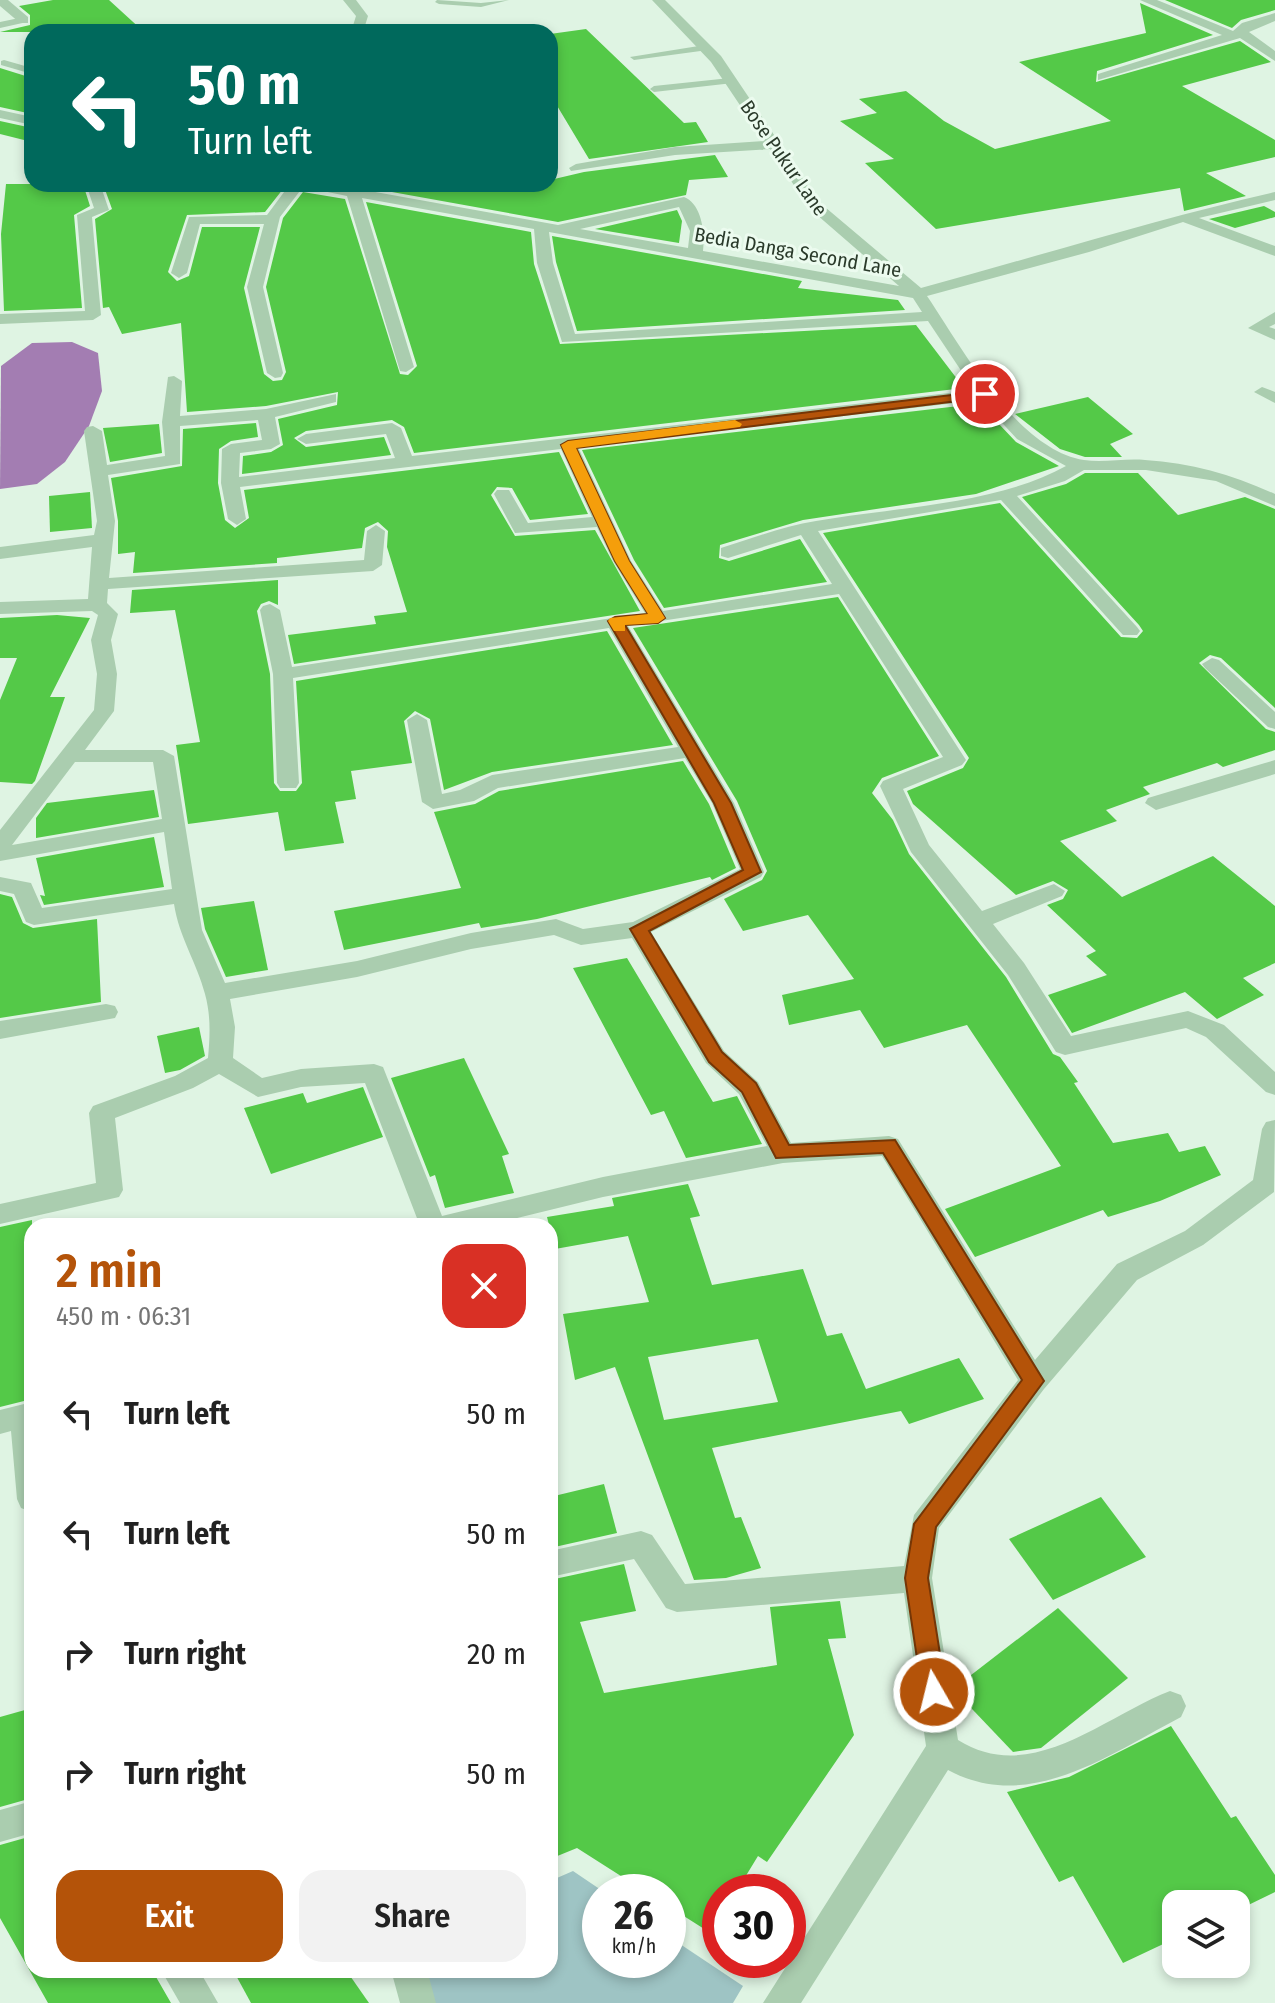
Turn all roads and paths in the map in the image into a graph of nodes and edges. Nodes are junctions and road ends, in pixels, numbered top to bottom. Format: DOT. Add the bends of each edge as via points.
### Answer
graph roads {
  1 [pos="1,0"];
  2 [pos="349,0"];
  3 [pos="505,0"];
  4 [pos="658,0"];
  5 [pos="1146,0"];
  6 [pos="439,2"];
  7 [pos="1275,17"];
  8 [pos="24,20"];
  9 [pos="360,24"];
  10 [pos="0,25"];
  11 [pos="1242,33"];
  12 [pos="705,48"];
  13 [pos="634,57"];
  14 [pos="1275,57"];
  15 [pos="4,63"];
  16 [pos="24,69"];
  17 [pos="1103,77"];
  18 [pos="730,81"];
  19 [pos="654,89"];
  20 [pos="0,114"];
  21 [pos="24,119"];
  22 [pos="770,145"];
  23 [pos="576,168"];
  24 [pos="96,192"];
  25 [pos="292,192"];
  26 [pos="353,192"];
  27 [pos="1275,196"];
  28 [pos="1183,217"];
  29 [pos="272,219"];
  30 [pos="549,228"];
  31 [pos="1275,251"];
  32 [pos="695,254"];
  33 [pos="179,273"];
  34 [pos="918,294"];
  35 [pos="935,316"];
  36 [pos="1275,317"];
  37 [pos="0,319"];
  38 [pos="1275,335"];
  39 [pos="406,367"];
  40 [pos="275,373"];
  41 [pos="174,381"];
  42 [pos="985,394"];
  43 [pos="330,398"];
  44 [pos="266,414"];
  45 [pos="228,419"];
  46 [pos="171,422"];
  47 [pos="93,431"];
  48 [pos="306,439"];
  49 [pos="568,445"];
  50 [pos="231,449"];
  51 [pos="406,465"];
  52 [pos="1080,465"];
  53 [pos="100,471"];
  54 [pos="230,483"];
  55 [pos="1004,493"];
  56 [pos="503,494"];
  57 [pos="1275,501"];
  58 [pos="237,519"];
  59 [pos="604,521"];
  60 [pos="806,528"];
  61 [pos="376,531"];
  62 [pos="102,540"];
  63 [pos="728,552"];
  64 [pos="0,553"];
  65 [pos="101,584"];
  66 [pos="842,588"];
  67 [pos="97,605"];
  68 [pos="0,608"];
  69 [pos="270,610"];
  70 [pos="658,618"];
  71 [pos="615,621"];
  72 [pos="1130,631"];
  73 [pos="1212,664"];
  74 [pos="283,674"];
  75 [pos="417,720"];
  76 [pos="1275,723"];
  77 [pos="691,751"];
  78 [pos="71,756"];
  79 [pos="1275,767"];
  80 [pos="288,783"];
  81 [pos="1156,803"];
  82 [pos="172,824"];
  83 [pos="0,845"];
  84 [pos="0,854"];
  85 [pos="0,884"];
  86 [pos="1054,891"];
  87 [pos="183,895"];
  88 [pos="978,921"];
  89 [pos="638,929"];
  90 [pos="217,993"];
  91 [pos="106,1012"];
  92 [pos="0,1030"];
  93 [pos="220,1062"];
  94 [pos="1275,1086"];
  95 [pos="1275,1129"];
  96 [pos="783,1153"];
  97 [pos="0,1214"];
  98 [pos="430,1218"];
  99 [pos="477,1218"];
  100 [pos="1034,1381"];
  101 [pos="19,1417"];
  102 [pos="24,1449"];
  103 [pos="558,1562"];
  104 [pos="917,1578"];
  105 [pos="1170,1706"];
  106 [pos="943,1749"];
  107 [pos="24,1819"];
  108 [pos="0,1826"];
  109 [pos="184,1978"];
  110 [pos="411,1978"];
  111 [pos="200,2003"];
  112 [pos="418,2003"];
  113 [pos="781,2003"];
  1 -- 8 [label="street"];
  2 -- 9 [label="street" via="362,16"];
  3 -- 6 [label="lane" via="481,5"];
  4 -- 12 [label="street, Bose Pukur Lane"];
  5 -- 11 [label="street" via="1232,35"];
  7 -- 11 [label="street" via="1247,26"];
  8 -- 10 [label="lane"];
  11 -- 14 [label="street"];
  11 -- 17 [label="street"];
  12 -- 13 [label="lane"];
  12 -- 18 [label="street, Bose Pukur Lane"];
  15 -- 16 [label="lane"];
  18 -- 19 [label="lane"];
  18 -- 22 [label="street, Bose Pukur Lane"];
  20 -- 21 [label="street"];
  22 -- 23 [label="street" via="675,151"];
  22 -- 34 [label="street, Bose Pukur Lane" via="828,221"];
  24 -- 37 [label="street" via="102,210 84,215 93,315"];
  25 -- 29 [label="street"];
  26 -- 30 [label="street, Bedia Danga Second Lane"];
  26 -- 39 [label="street"];
  27 -- 28 [label="street, Bedia Danga Second Lane"];
  28 -- 31 [label="street"];
  28 -- 34 [label="street, Bedia Danga Second Lane"];
  29 -- 33 [label="street" via="194,220"];
  29 -- 40 [label="street" via="255,287"];
  30 -- 32 [label="street, Bedia Danga Second Lane"];
  30 -- 32 [label="street" via="684,201 698,231"];
  30 -- 35 [label="street" via="545,263 568,339"];
  32 -- 34 [label="street, Bedia Danga Second Lane"];
  34 -- 35 [label="street, Bose Pukur Lane"];
  35 -- 42 [label="street, Bose Pukur Lane"];
  36 -- 38 [label="street" via="1256,328"];
  41 -- 46 [label="street"];
  42 -- 49 [label="street"];
  42 -- 52 [label="street, Bose Pukur Lane" via="1023,435"];
  43 -- 44 [label="street"];
  44 -- 45 [label="street"];
  44 -- 50 [label="street" via="271,444"];
  45 -- 46 [label="street"];
  45 -- 50 [label="street"];
  46 -- 53 [label="street" via="174,460"];
  47 -- 53 [label="street"];
  48 -- 51 [label="street" via="392,428"];
  49 -- 51 [label="street"];
  49 -- 59 [label="street"];
  50 -- 54 [label="street"];
  51 -- 54 [label="street"];
  52 -- 55 [label="street" via="1064,478"];
  52 -- 57 [label="street, Bose Pukur Lane" via="1146,465 1220,476"];
  53 -- 62 [label="street" via="106,521"];
  54 -- 58 [label="street"];
  55 -- 60 [label="street"];
  55 -- 72 [label="street"];
  56 -- 59 [label="street" via="522,529"];
  59 -- 70 [label="street"];
  60 -- 63 [label="street"];
  60 -- 66 [label="street"];
  61 -- 65 [label="street" via="373,565"];
  62 -- 64 [label="street"];
  62 -- 65 [label="street"];
  65 -- 67 [label="street"];
  66 -- 70 [label="street"];
  66 -- 88 [label="street" via="955,760 891,786 919,847"];
  67 -- 68 [label="street"];
  67 -- 78 [label="street" via="108,614 101,640 107,674 104,711"];
  69 -- 74 [label="street"];
  70 -- 71 [label="street"];
  71 -- 74 [label="street"];
  71 -- 77 [label="street"];
  73 -- 76 [label="street"];
  74 -- 80 [label="street"];
  75 -- 77 [label="street" via="433,802 466,796 492,782"];
  77 -- 89 [label="street" via="723,803 753,872"];
  78 -- 82 [label="street" via="163,756"];
  78 -- 83 [label="street"];
  79 -- 81 [label="street"];
  82 -- 84 [label="street"];
  82 -- 87 [label="street"];
  85 -- 87 [label="street" via="23,888 34,917"];
  86 -- 88 [label="street"];
  87 -- 90 [label="street" via="190,930"];
  88 -- 94 [label="street" via="1065,1046 1188,1019 1215,1031"];
  89 -- 90 [label="street" via="581,937 556,927"];
  89 -- 96 [label="street" via="715,1057 749,1088"];
  90 -- 93 [label="street" via="223,1027"];
  91 -- 92 [label="street"];
  93 -- 97 [label="street" via="184,1082 102,1113 110,1190"];
  93 -- 98 [label="street" via="258,1088 301,1078 374,1073"];
  95 -- 100 [label="street" via="1265,1185 1194,1238 1127,1272"];
  96 -- 99 [label="street" via="603,1187"];
  96 -- 100 [label="street" via="889,1146"];
  100 -- 104 [label="street" via="925,1524"];
  101 -- 102 [label="street"];
  103 -- 104 [label="street" via="641,1544 677,1598"];
  104 -- 106 [label="street"];
  105 -- 106 [label="street" via="1039,1768 1000,1773 969,1765"];
  106 -- 113 [label="street"];
  107 -- 108 [label="street"];
  109 -- 111 [label="street"];
  110 -- 112 [label="street"];
}
